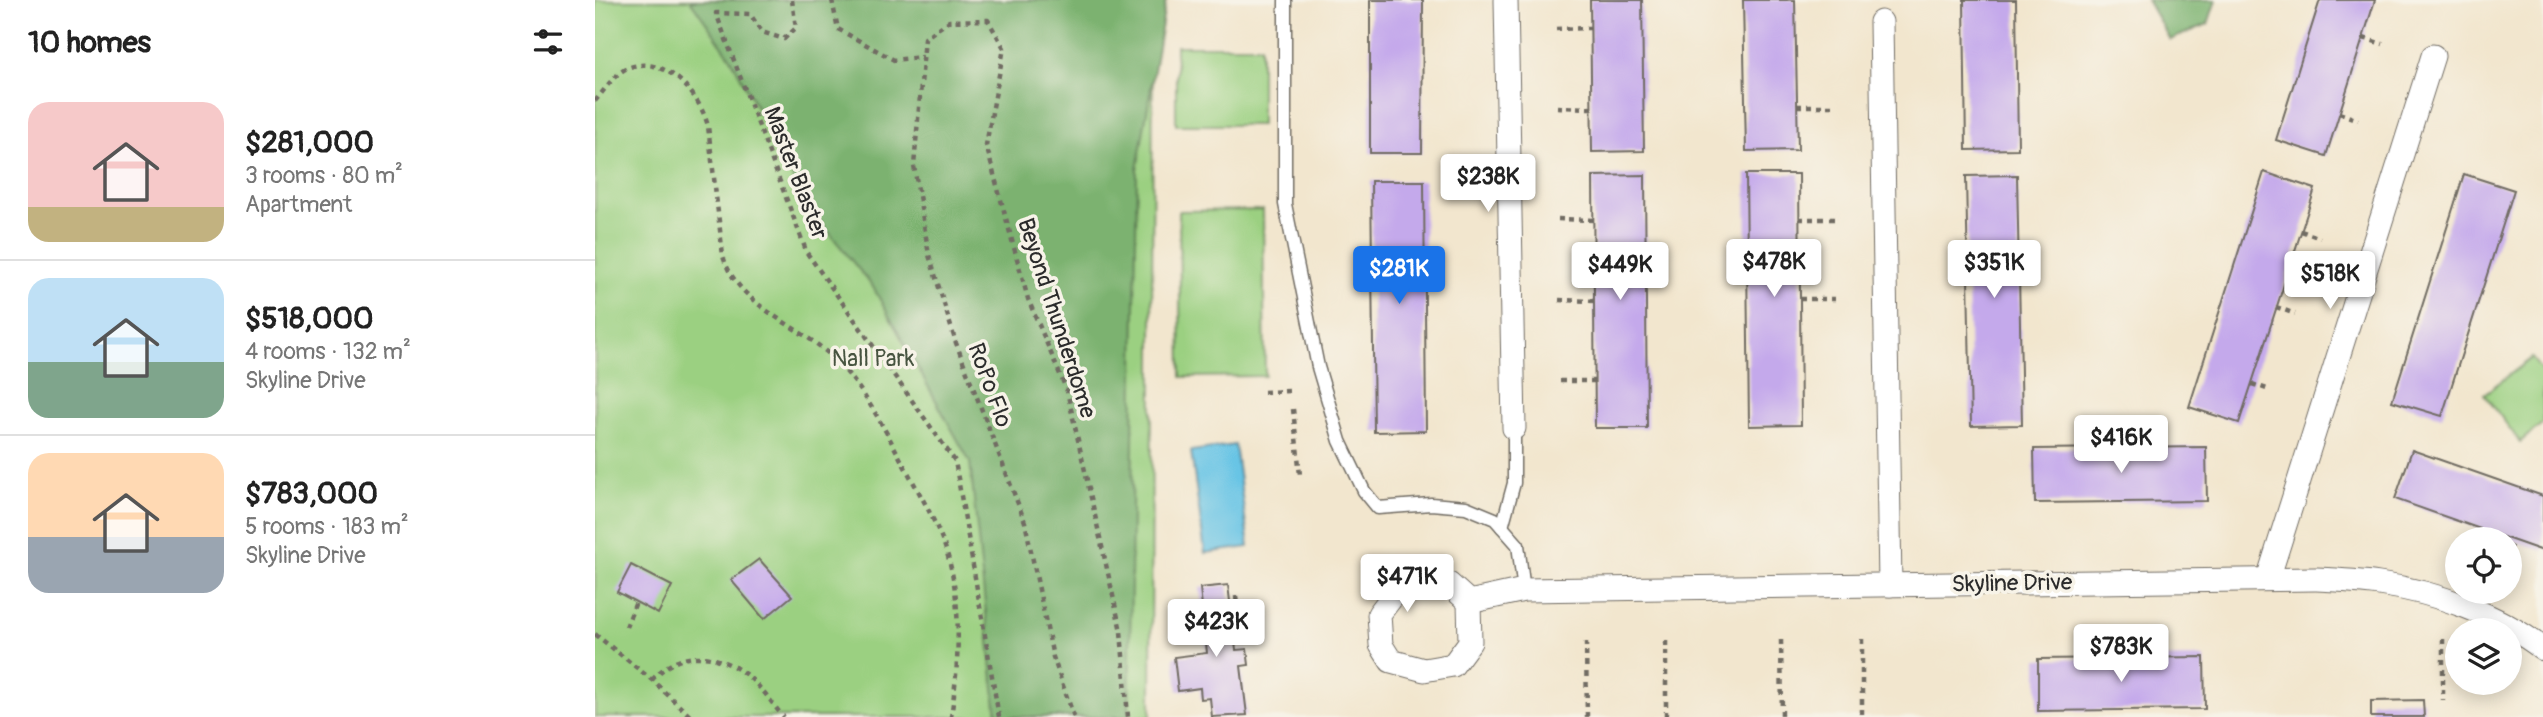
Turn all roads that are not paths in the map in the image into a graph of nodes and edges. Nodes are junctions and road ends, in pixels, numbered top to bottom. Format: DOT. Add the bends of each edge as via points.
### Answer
graph roads {
  1 [pos="1286,0"];
  2 [pos="1506,0"];
  3 [pos="1881,22"];
  4 [pos="2433,55"];
  5 [pos="1514,428"];
  6 [pos="1501,527"];
  7 [pos="2268,579"];
  8 [pos="1890,585"];
  9 [pos="1524,590"];
  10 [pos="1468,602"];
  11 [pos="2543,649"];
  1 -- 6 [label="lane" via="1285,204 1318,367 1340,441 1364,491 1378,508 1431,504 1466,508 1495,519"];
  2 -- 5 [label="street"];
  3 -- 8 [label="street"];
  4 -- 7 [label="street"];
  5 -- 6 [label="lane" via="1514,484"];
  6 -- 9 [label="lane" via="1518,545"];
  7 -- 8 [label="street, Skyline Drive"];
  7 -- 11 [label="street, Skyline Drive" via="2379,584 2421,593 2507,626"];
  8 -- 9 [label="street, Skyline Drive"];
  9 -- 10 [label="street, Skyline Drive"];
  10 -- 10 [label="street" via="1471,642 1453,665 1424,670 1391,661 1381,645 1379,614 1398,589 1424,581 1449,584"];
}
